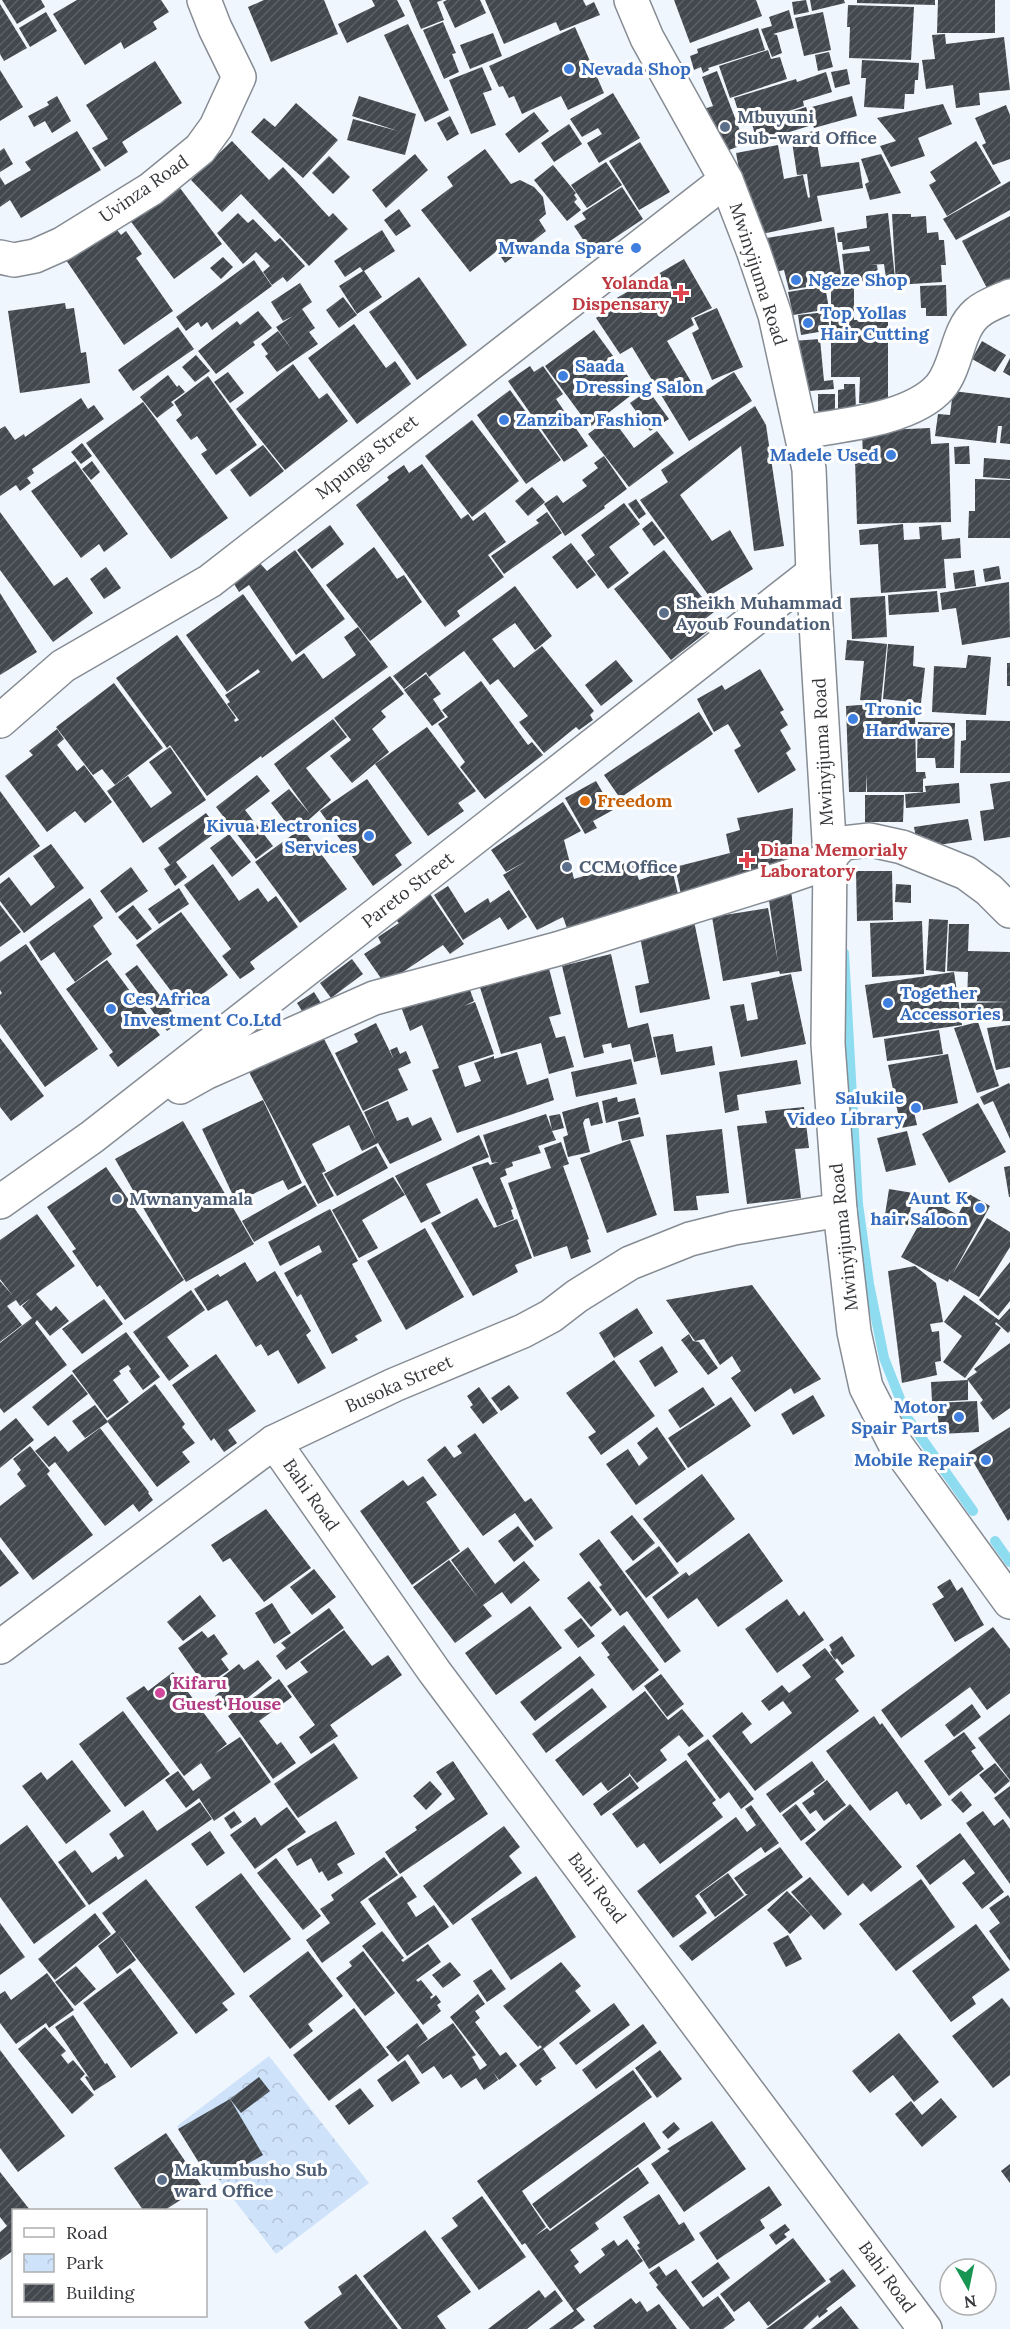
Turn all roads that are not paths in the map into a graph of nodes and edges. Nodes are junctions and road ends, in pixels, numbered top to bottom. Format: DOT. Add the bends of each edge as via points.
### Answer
graph roads {
  1 [pos="204,0"];
  2 [pos="631,0"];
  3 [pos="726,180"];
  4 [pos="0,257"];
  5 [pos="1003,302"];
  6 [pos="802,432"];
  7 [pos="813,573"];
  8 [pos="0,721"];
  9 [pos="830,857"];
  10 [pos="1010,911"];
  11 [pos="92,1137"];
  12 [pos="0,1202"];
  13 [pos="840,1210"];
  14 [pos="274,1442"];
  15 [pos="1010,1602"];
  16 [pos="0,1647"];
  17 [pos="925,2329"];
  1 -- 4 [label="street, Uvinza Road" via="239,77 216,127 200,148 151,189 62,244 35,256 14,260"];
  2 -- 3 [label="street, Mwinyijuma Road" via="647,38"];
  3 -- 6 [label="street, Mwinyijuma Road" via="775,315"];
  3 -- 8 [label="street, Mpunga Street" via="210,581 63,666"];
  5 -- 6 [label="street" via="976,314 941,386 926,399 879,417"];
  6 -- 7 [label="street, Mwinyijuma Road" via="810,469"];
  7 -- 9 [label="street, Mwinyijuma Road"];
  7 -- 11 [label="street, Pareto Street"];
  9 -- 10 [label="street" via="843,843 870,840 902,847 966,873"];
  9 -- 11 [label="street" via="801,872 630,927 374,998 205,1073"];
  9 -- 13 [label="street, Mwinyijuma Road" via="828,1044"];
  11 -- 12 [label="street, Pareto Street"];
  13 -- 14 [label="street, Busoka Street" via="690,1239 630,1263 523,1331 394,1385"];
  13 -- 15 [label="street, Mwinyijuma Road" via="854,1332 866,1387 894,1442"];
  14 -- 16 [label="street, Busoka Street"];
  14 -- 17 [label="street, Bahi Road" via="434,1671"];
}
